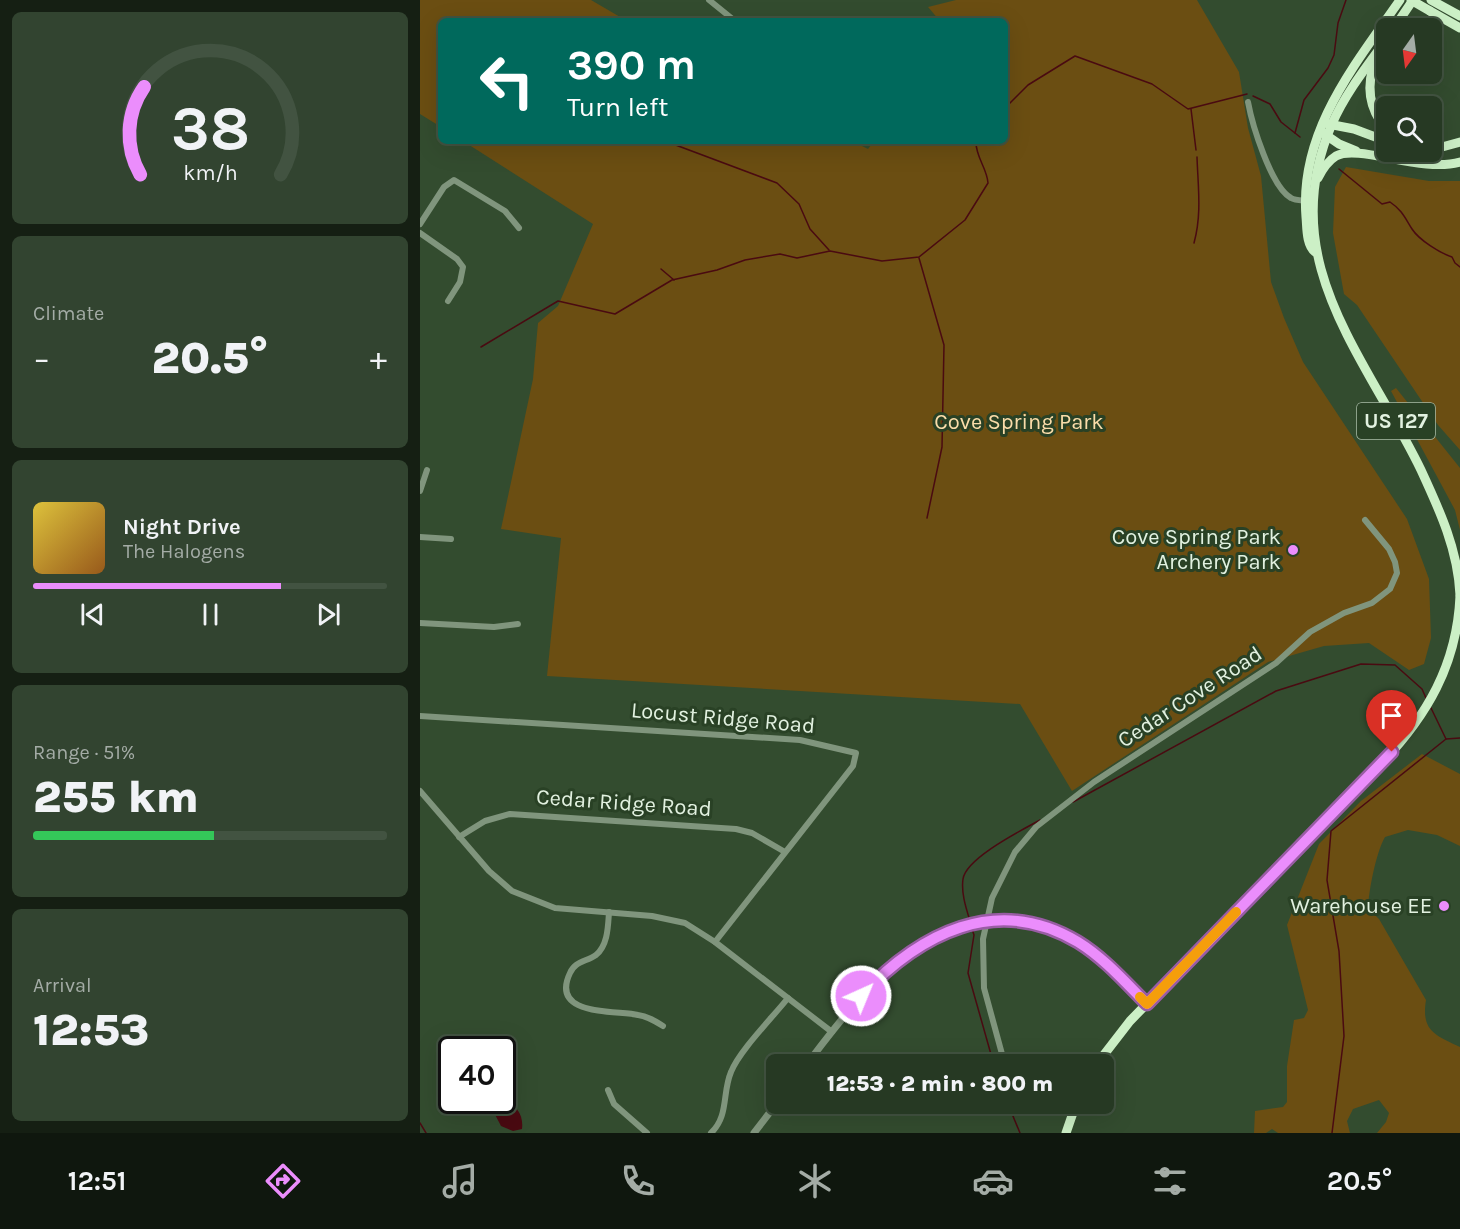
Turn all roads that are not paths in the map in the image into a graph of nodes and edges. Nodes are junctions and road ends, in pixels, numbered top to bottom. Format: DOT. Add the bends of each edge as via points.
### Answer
graph roads {
  1 [pos="709,0"];
  2 [pos="1400,0"];
  3 [pos="1412,0"];
  4 [pos="1432,5"];
  5 [pos="1460,16"];
  6 [pos="731,18"];
  7 [pos="1400,18"];
  8 [pos="1460,28"];
  9 [pos="1376,54"];
  10 [pos="1376,61"];
  11 [pos="1248,102"];
  12 [pos="1376,114"];
  13 [pos="1325,128"];
  14 [pos="1376,139"];
  15 [pos="1460,142"];
  16 [pos="1442,147"];
  17 [pos="1367,155"];
  18 [pos="1460,162"];
  19 [pos="1315,185"];
  20 [pos="1309,201"];
  21 [pos="420,224"];
  22 [pos="519,228"];
  23 [pos="420,233"];
  24 [pos="448,301"];
  25 [pos="427,470"];
  26 [pos="420,491"];
  27 [pos="1365,520"];
  28 [pos="420,537"];
  29 [pos="451,539"];
  30 [pos="1460,596"];
  31 [pos="420,623"];
  32 [pos="518,624"];
  33 [pos="420,716"];
  34 [pos="420,791"];
  35 [pos="459,837"];
  36 [pos="786,852"];
  37 [pos="609,912"];
  38 [pos="984,922"];
  39 [pos="715,942"];
  40 [pos="788,998"];
  41 [pos="1147,1004"];
  42 [pos="663,1026"];
  43 [pos="832,1032"];
  44 [pos="815,1054"];
  45 [pos="1002,1054"];
  46 [pos="1104,1054"];
  47 [pos="608,1090"];
  48 [pos="769,1114"];
  49 [pos="1073,1114"];
  50 [pos="647,1133"];
  51 [pos="711,1133"];
  52 [pos="754,1133"];
  53 [pos="1066,1133"];
  1 -- 6 [label="street"];
  2 -- 13 [label="highway, US 127" via="1350,73"];
  3 -- 4 [label="highway, bridge"];
  3 -- 7 [label="highway"];
  4 -- 5 [label="highway"];
  4 -- 8 [label="highway"];
  9 -- 13 [label="highway"];
  10 -- 12 [label="highway" via="1370,96"];
  11 -- 20 [label="street" via="1257,142 1280,185 1292,198"];
  13 -- 14 [label="highway"];
  13 -- 17 [label="highway" via="1346,148"];
  13 -- 19 [label="highway"];
  13 -- 20 [label="highway, US 127" via="1308,170"];
  15 -- 16 [label="highway"];
  17 -- 18 [label="highway, US 127" via="1421,166"];
  17 -- 19 [label="highway, US 127" via="1337,156 1324,167"];
  19 -- 20 [label="highway, US 127"];
  20 -- 30 [label="highway, US 127" via="1309,242 1321,278 1336,313 1401,429 1440,513 1457,561"];
  21 -- 22 [label="street" via="444,187 454,180 505,211"];
  23 -- 24 [label="street" via="463,267 460,282"];
  25 -- 26 [label="street"];
  27 -- 38 [label="street, Cedar Cove Road" via="1395,562 1397,573 1390,589 1372,603 1310,632 1276,663 1116,767 1044,820 1010,860"];
  28 -- 29 [label="street"];
  30 -- 41 [label="highway, US 127" via="1449,662 1417,723"];
  31 -- 32 [label="street" via="494,627"];
  33 -- 36 [label="street, Locust Ridge Road" via="800,740 856,753 853,766"];
  34 -- 35 [label="street"];
  35 -- 36 [label="street, Cedar Ridge Road" via="485,821 510,814 736,829 752,832"];
  35 -- 37 [label="street" via="512,891 555,908"];
  36 -- 39 [label="street, Locust Ridge Road"];
  37 -- 39 [label="street" via="685,923"];
  37 -- 42 [label="street" via="608,932 600,950 570,971 568,993 587,1010 636,1014"];
  38 -- 41 [label="street" via="1023,923 1066,936 1099,958"];
  38 -- 43 [label="street" via="948,931 907,954 872,985"];
  38 -- 45 [label="street" via="984,988"];
  39 -- 40 [label="street"];
  40 -- 43 [label="street"];
  40 -- 51 [label="street" via="731,1072 724,1110"];
  41 -- 46 [label="highway, US 127"];
  43 -- 44 [label="street"];
  47 -- 50 [label="street" via="614,1104"];
  48 -- 52 [label="street"];
  49 -- 53 [label="highway"];
}
